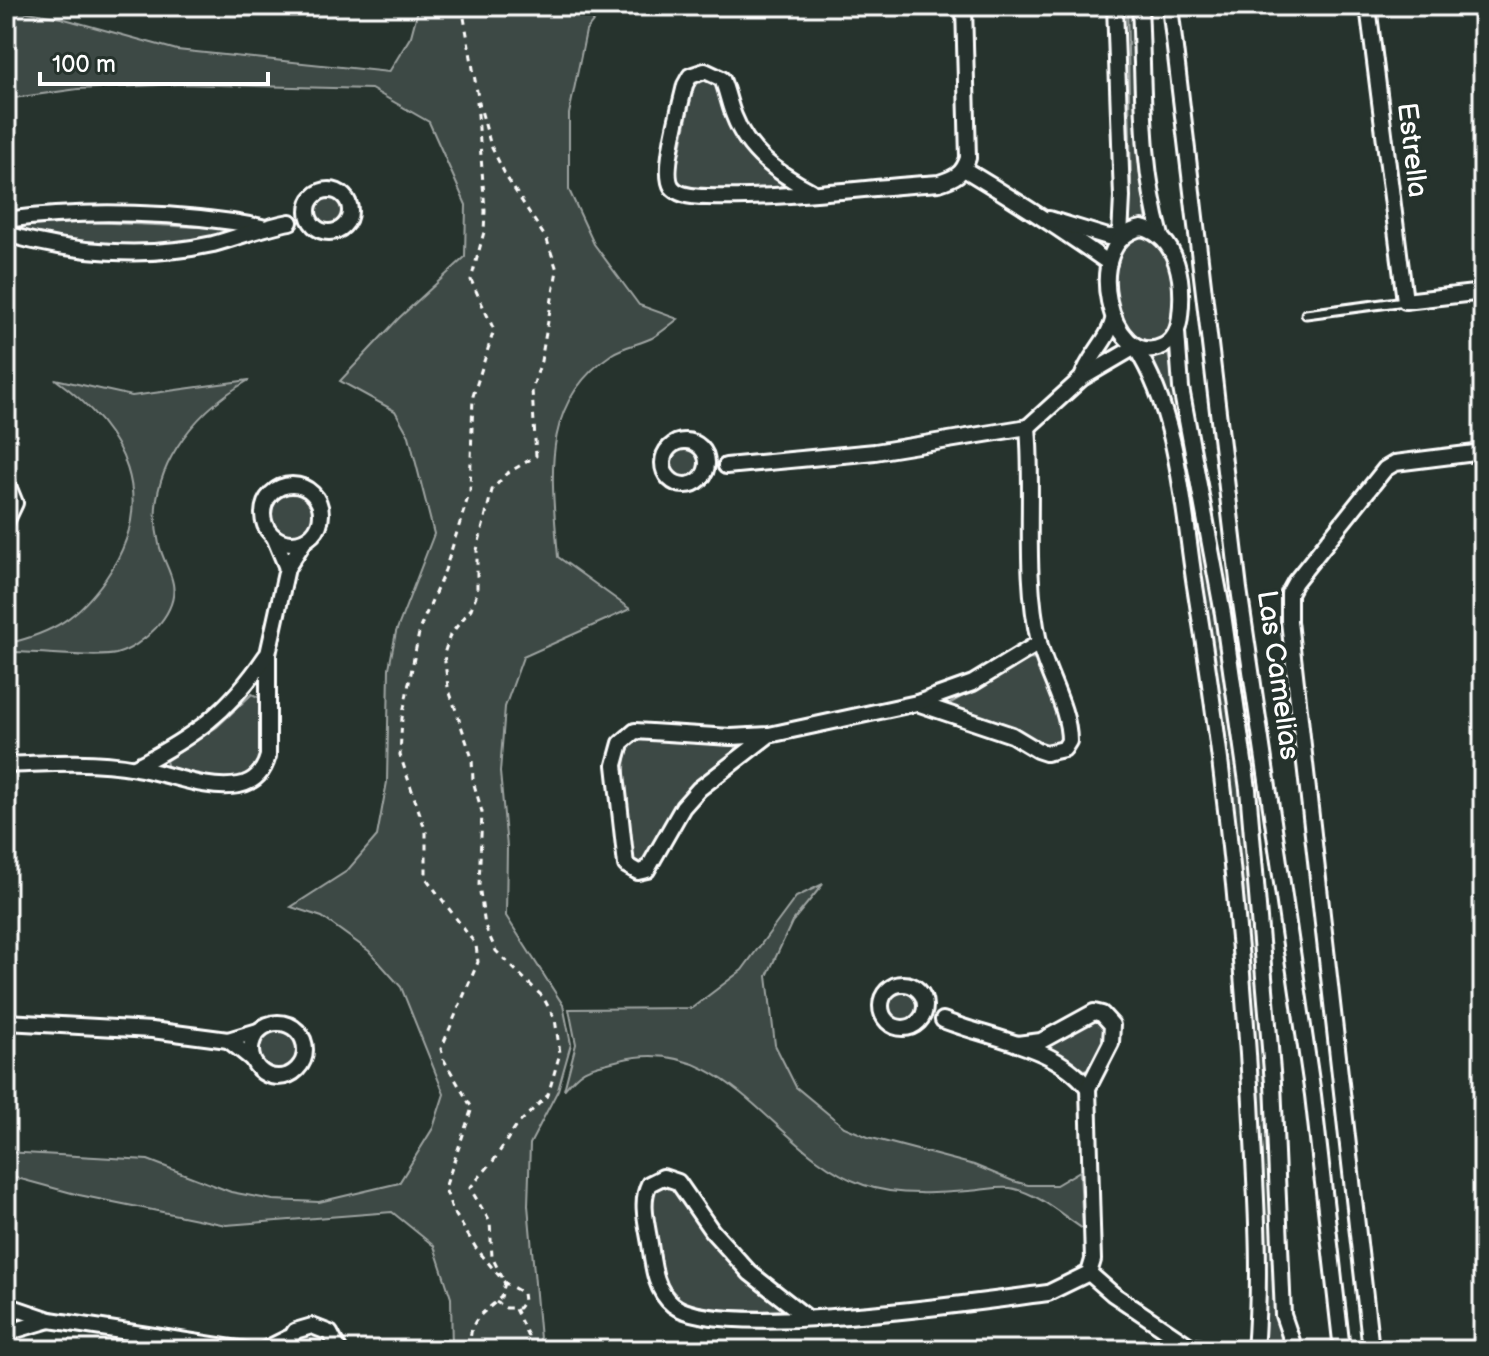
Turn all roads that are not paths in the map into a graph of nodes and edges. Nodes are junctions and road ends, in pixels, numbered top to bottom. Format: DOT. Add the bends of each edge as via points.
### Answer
graph roads {
  1 [pos="964,6"];
  2 [pos="1115,6"];
  3 [pos="1140,6"];
  4 [pos="1170,6"];
  5 [pos="1368,6"];
  6 [pos="964,169"];
  7 [pos="811,191"];
  8 [pos="308,205"];
  9 [pos="1049,219"];
  10 [pos="6,220"];
  11 [pos="290,222"];
  12 [pos="263,227"];
  13 [pos="314,227"];
  14 [pos="6,234"];
  15 [pos="1120,236"];
  16 [pos="1161,236"];
  17 [pos="1109,263"];
  18 [pos="1483,292"];
  19 [pos="1405,301"];
  20 [pos="1306,314"];
  21 [pos="1114,317"];
  22 [pos="1177,332"];
  23 [pos="1135,347"];
  24 [pos="1082,378"];
  25 [pos="1028,427"];
  26 [pos="1483,452"];
  27 [pos="704,453"];
  28 [pos="726,466"];
  29 [pos="703,476"];
  30 [pos="6,481"];
  31 [pos="6,522"];
  32 [pos="274,537"];
  33 [pos="305,540"];
  34 [pos="287,568"];
  35 [pos="1039,643"];
  36 [pos="268,654"];
  37 [pos="917,703"];
  38 [pos="769,735"];
  39 [pos="6,765"];
  40 [pos="135,767"];
  41 [pos="925,1002"];
  42 [pos="943,1020"];
  43 [pos="6,1022"];
  44 [pos="917,1024"];
  45 [pos="258,1031"];
  46 [pos="228,1040"];
  47 [pos="1017,1044"];
  48 [pos="252,1059"];
  49 [pos="1088,1088"];
  50 [pos="1089,1273"];
  51 [pos="6,1305"];
  52 [pos="805,1316"];
  53 [pos="50,1320"];
  54 [pos="6,1333"];
  55 [pos="286,1344"];
  56 [pos="1195,1348"];
  57 [pos="245,1350"];
  58 [pos="264,1350"];
  59 [pos="339,1350"];
  60 [pos="1221,1350"];
  61 [pos="1255,1350"];
  62 [pos="1267,1350"];
  63 [pos="1286,1350"];
  64 [pos="1295,1350"];
  65 [pos="1342,1350"];
  66 [pos="1371,1350"];
  1 -- 6 [label="street"];
  2 -- 15 [label="street"];
  3 -- 16 [label="street" via="1149,188"];
  4 -- 65 [label="street, Las Camelias" via="1239,589 1313,1095"];
  5 -- 19 [label="street, Estrella"];
  6 -- 7 [label="street" via="939,183"];
  6 -- 9 [label="street"];
  7 -- 7 [label="street" via="773,168 750,146 722,79 705,71 690,76 669,162 672,187 706,198"];
  8 -- 11 [label="street"];
  8 -- 13 [label="street"];
  8 -- 13 [label="street" via="317,193 331,189 349,202 350,216 342,229 328,233"];
  9 -- 15 [label="street"];
  9 -- 17 [label="street" via="1067,238"];
  10 -- 12 [label="street" via="83,215"];
  11 -- 12 [label="street"];
  11 -- 13 [label="street"];
  12 -- 14 [label="street" via="212,244 148,251 68,249"];
  15 -- 16 [label="street" via="1142,228"];
  15 -- 17 [label="street"];
  16 -- 22 [label="street" via="1180,276"];
  17 -- 21 [label="street"];
  18 -- 19 [label="street"];
  19 -- 20 [label="lane"];
  21 -- 23 [label="street"];
  21 -- 24 [label="street"];
  22 -- 23 [label="street" via="1164,346"];
  22 -- 64 [label="street" via="1181,388 1223,614 1248,789 1269,1022 1283,1315"];
  23 -- 24 [label="street"];
  23 -- 61 [label="street" via="1161,398 1169,432 1222,765 1245,991 1260,1294"];
  24 -- 25 [label="street"];
  25 -- 28 [label="street" via="875,452"];
  25 -- 35 [label="street" via="1027,558"];
  26 -- 66 [label="street" via="1395,463 1385,469 1289,593"];
  27 -- 28 [label="street"];
  27 -- 29 [label="street"];
  27 -- 29 [label="street" via="686,442 672,446 664,458 666,473 676,483 691,484"];
  28 -- 29 [label="street"];
  30 -- 31 [label="street" via="15,503"];
  32 -- 33 [label="street" via="289,543"];
  32 -- 33 [label="street" via="263,520 266,500 280,487 300,485 316,497 322,516"];
  32 -- 34 [label="street"];
  33 -- 34 [label="street"];
  34 -- 36 [label="street"];
  35 -- 37 [label="street" via="973,683"];
  35 -- 37 [label="street" via="1066,723 1069,741 1064,749 1046,753 998,729"];
  36 -- 40 [label="street" via="212,722"];
  36 -- 40 [label="street" via="268,756 252,781 211,784"];
  37 -- 38 [label="street"];
  38 -- 38 [label="street" via="648,730 627,735 615,765 626,865 638,872 647,870 699,789"];
  39 -- 40 [label="street"];
  41 -- 42 [label="street"];
  41 -- 44 [label="street"];
  41 -- 44 [label="street" via="917,989 902,984 888,989 881,1002 888,1023 902,1028"];
  42 -- 44 [label="street"];
  42 -- 47 [label="street"];
  43 -- 46 [label="street"];
  45 -- 46 [label="street"];
  45 -- 48 [label="street" via="251,1044"];
  45 -- 48 [label="street" via="284,1023 300,1033 306,1051 299,1068 282,1077 264,1074"];
  46 -- 48 [label="street"];
  47 -- 49 [label="street" via="1066,1067"];
  47 -- 49 [label="street" via="1041,1041 1088,1014 1102,1014 1113,1035"];
  49 -- 50 [label="street" via="1093,1237"];
  50 -- 52 [label="street" via="1048,1293 844,1317"];
  50 -- 56 [label="street"];
  51 -- 53 [label="street"];
  52 -- 52 [label="street" via="731,1254 678,1182 663,1177 649,1184 644,1204 653,1266 660,1289 672,1304 709,1316"];
  53 -- 54 [label="street"];
  53 -- 57 [label="street"];
  55 -- 58 [label="street"];
  55 -- 59 [label="street" via="303,1327 312,1326 330,1333"];
  56 -- 60 [label="street"];
  62 -- 63 [label="street"];
}
